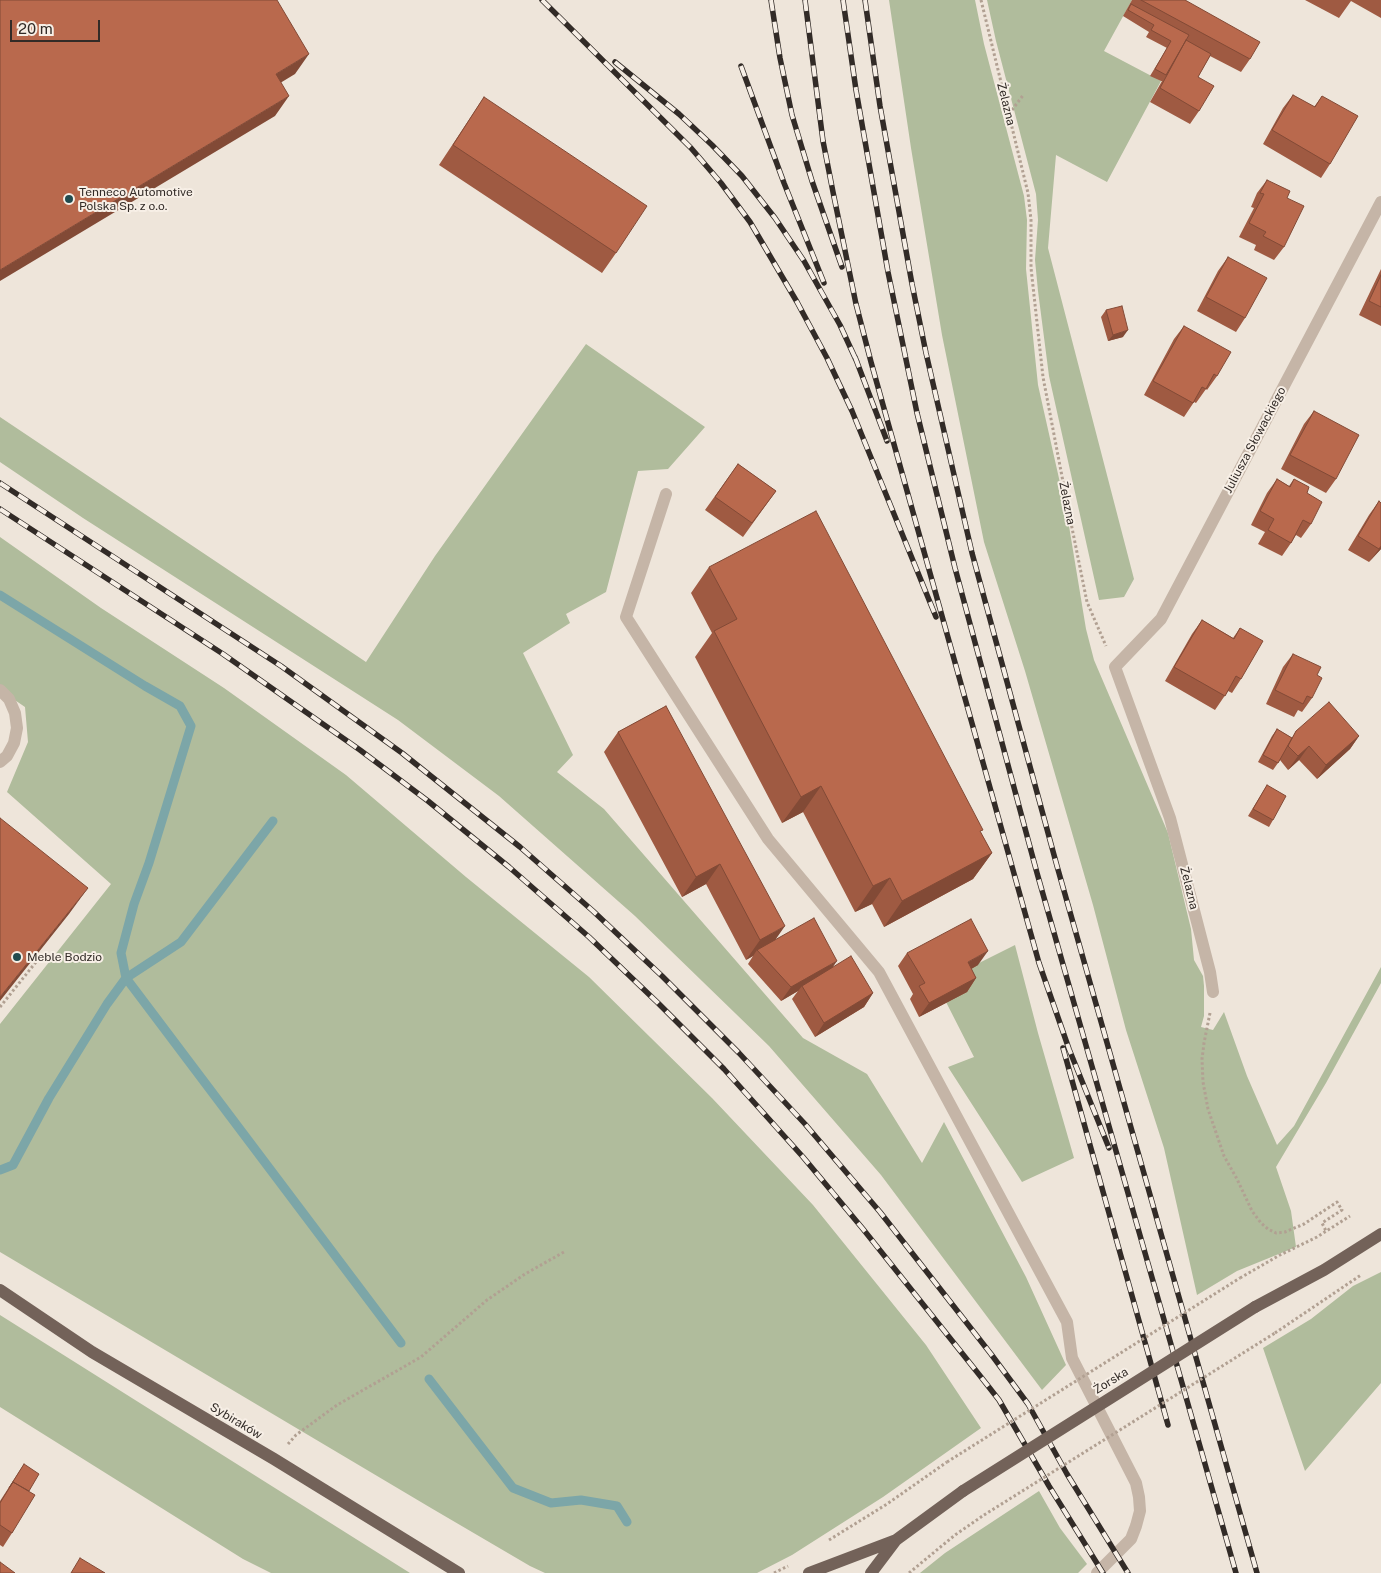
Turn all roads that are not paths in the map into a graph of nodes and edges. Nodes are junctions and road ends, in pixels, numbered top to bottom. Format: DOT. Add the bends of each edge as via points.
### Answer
graph roads {
  1 [pos="1381,202"];
  2 [pos="666,494"];
  3 [pos="1115,667"];
  4 [pos="0,690"];
  5 [pos="0,762"];
  6 [pos="1213,992"];
  7 [pos="1381,1234"];
  8 [pos="0,1290"];
  9 [pos="896,1540"];
  10 [pos="459,1573"];
  11 [pos="809,1573"];
  12 [pos="871,1573"];
  13 [pos="1097,1573"];
  1 -- 3 [label="street, Juliusza Słowackiego" via="1161,619"];
  2 -- 13 [label="street" via="626,617 768,839 880,972 1067,1322 1072,1358 1136,1483 1140,1497 1140,1511 1130,1539"];
  3 -- 6 [label="street, Żelazna" via="1170,818"];
  4 -- 5 [label="street" via="9,699 17,728 14,743"];
  7 -- 9 [label="main road, Żorska, bridge" via="1324,1270 1255,1307 963,1491"];
  8 -- 10 [label="main road, Sybiraków" via="92,1352"];
  9 -- 11 [label="main road"];
  9 -- 12 [label="main road, Żorska"];
}
